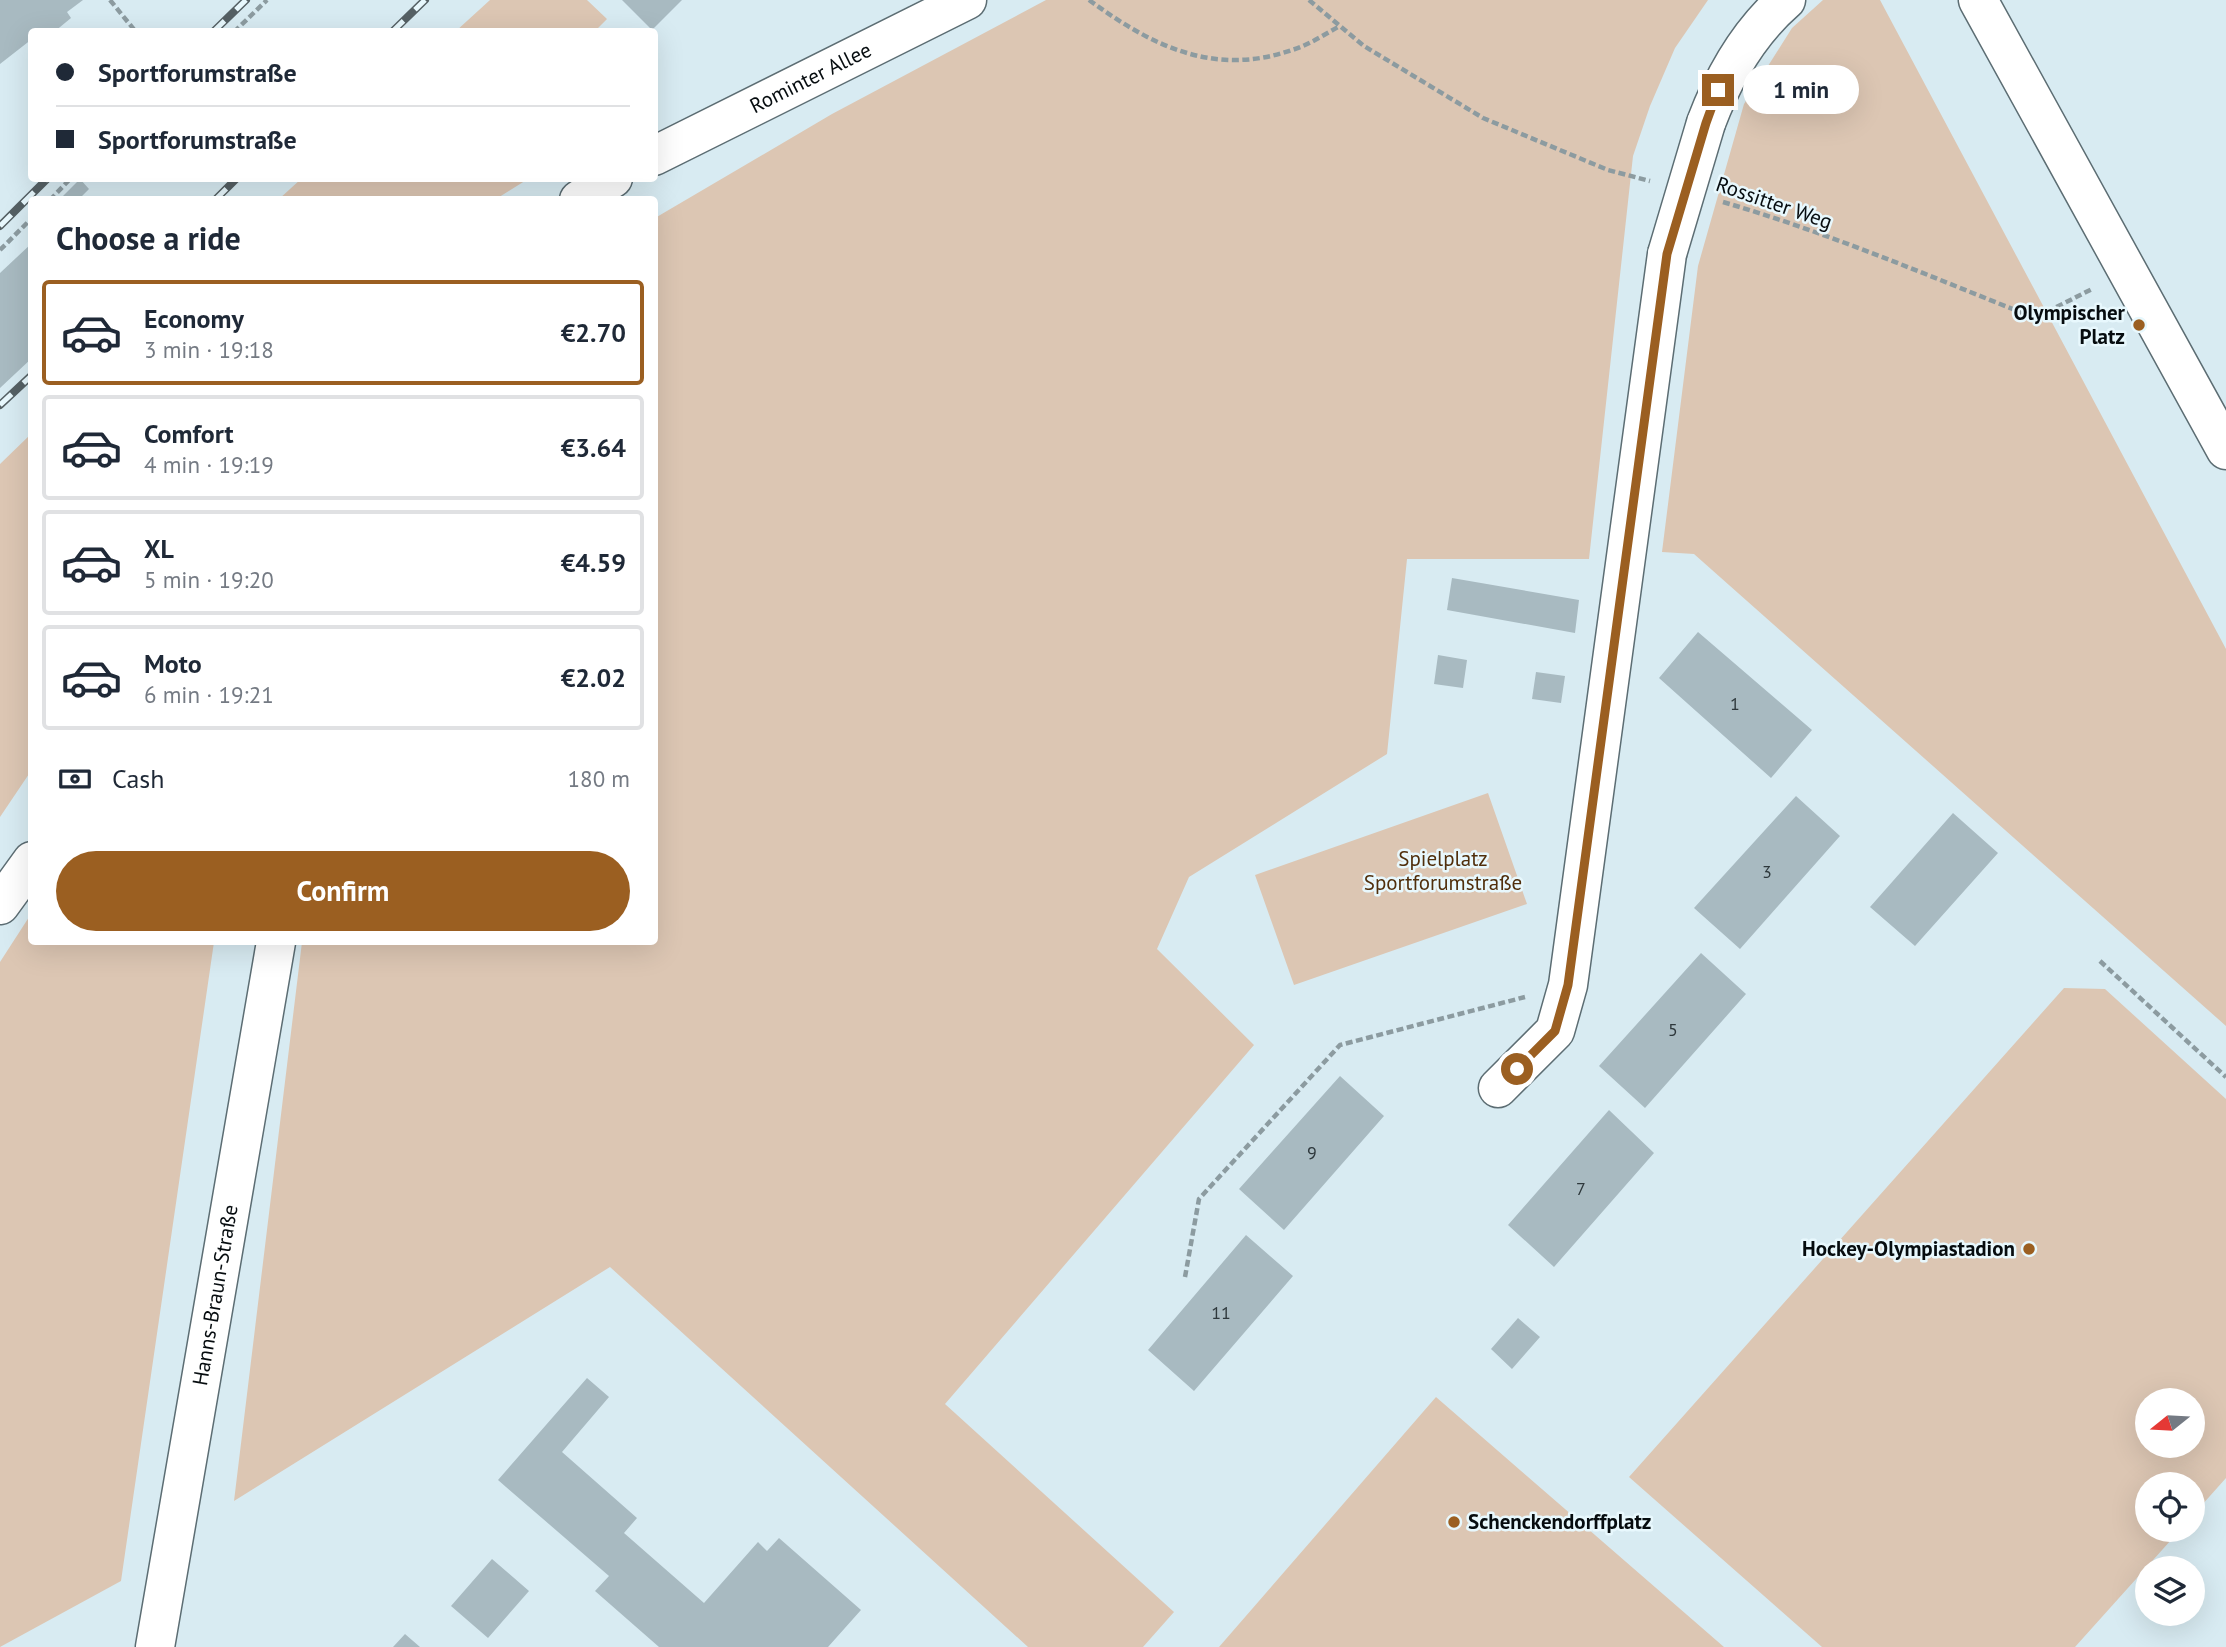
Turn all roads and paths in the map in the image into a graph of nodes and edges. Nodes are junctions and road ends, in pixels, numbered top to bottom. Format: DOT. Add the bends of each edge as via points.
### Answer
graph roads {
  1 [pos="110,0"];
  2 [pos="267,0"];
  3 [pos="967,0"];
  4 [pos="1089,0"];
  5 [pos="1310,0"];
  6 [pos="1786,0"];
  7 [pos="1978,0"];
  8 [pos="1340,26"];
  9 [pos="133,28"];
  10 [pos="238,28"];
  11 [pos="658,154"];
  12 [pos="67,182"];
  13 [pos="607,182"];
  14 [pos="1659,183"];
  15 [pos="54,196"];
  16 [pos="585,196"];
  17 [pos="1720,201"];
  18 [pos="28,222"];
  19 [pos="0,250"];
  20 [pos="2127,271"];
  21 [pos="2226,450"];
  22 [pos="28,866"];
  23 [pos="0,905"];
  24 [pos="275,945"];
  25 [pos="2100,961"];
  26 [pos="1568,985"];
  27 [pos="2226,1077"];
  28 [pos="1498,1088"];
  29 [pos="1185,1277"];
  30 [pos="155,1647"];
  1 -- 9 [label="path"];
  2 -- 10 [label="path"];
  3 -- 11 [label="street, Rominter Allee"];
  4 -- 8 [label="path" via="1154,43 1209,60 1252,61 1284,53"];
  5 -- 8 [label="path"];
  6 -- 26 [label="street, bridge" via="1745,48 1718,90 1667,254"];
  7 -- 20 [label="street"];
  8 -- 14 [label="path" via="1364,46 1483,118 1608,170"];
  12 -- 15 [label="path"];
  13 -- 16 [label="street"];
  17 -- 20 [label="path, Rossitter Weg" via="2035,317"];
  18 -- 19 [label="path"];
  20 -- 21 [label="street"];
  22 -- 23 [label="street"];
  24 -- 30 [label="street, Hanns-Braun-Straße"];
  25 -- 27 [label="path"];
  26 -- 28 [label="street" via="1555,1031"];
  26 -- 29 [label="path" via="1340,1045 1199,1199"];
}
